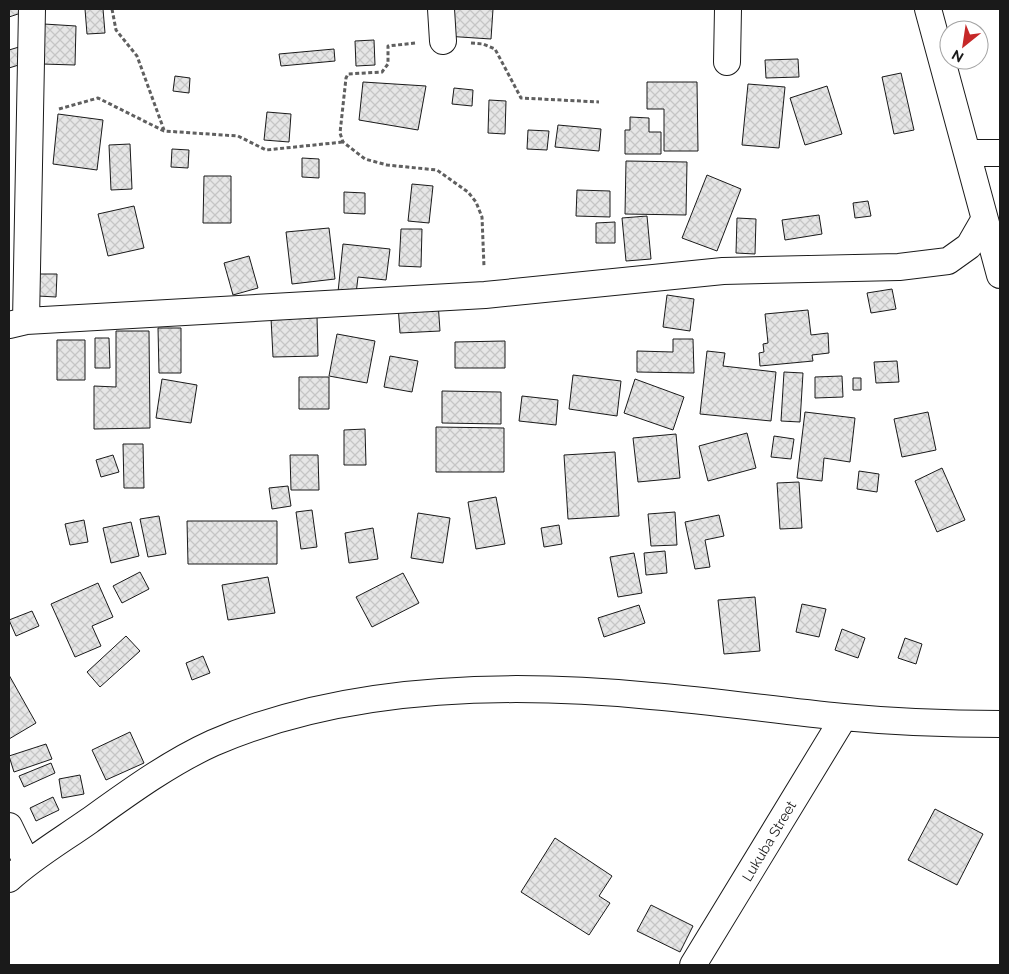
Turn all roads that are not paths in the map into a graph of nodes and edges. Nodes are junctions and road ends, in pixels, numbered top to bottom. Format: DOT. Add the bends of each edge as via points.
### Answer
graph roads {
  1 [pos="32,9"];
  2 [pos="441,9"];
  3 [pos="728,9"];
  4 [pos="928,9"];
  5 [pos="442,41"];
  6 [pos="727,62"];
  7 [pos="968,153"];
  8 [pos="1000,153"];
  9 [pos="984,220"];
  10 [pos="1000,275"];
  11 [pos="17,323"];
  12 [pos="844,717"];
  13 [pos="1000,724"];
  14 [pos="9,826"];
  15 [pos="18,871"];
  16 [pos="693,965"];
  1 -- 11 [label="street"];
  2 -- 5 [label="street"];
  3 -- 6 [label="street"];
  4 -- 7 [label="street"];
  7 -- 8 [label="street"];
  7 -- 9 [label="street"];
  9 -- 10 [label="street"];
  9 -- 11 [label="street" via="969,246 948,261 899,267 722,271 485,295"];
  12 -- 13 [label="street"];
  12 -- 15 [label="street" via="648,695 551,691 464,690 355,700 288,716 212,744 138,785"];
  12 -- 16 [label="street, Lukuba Street"];
  14 -- 15 [label="street"];
}
